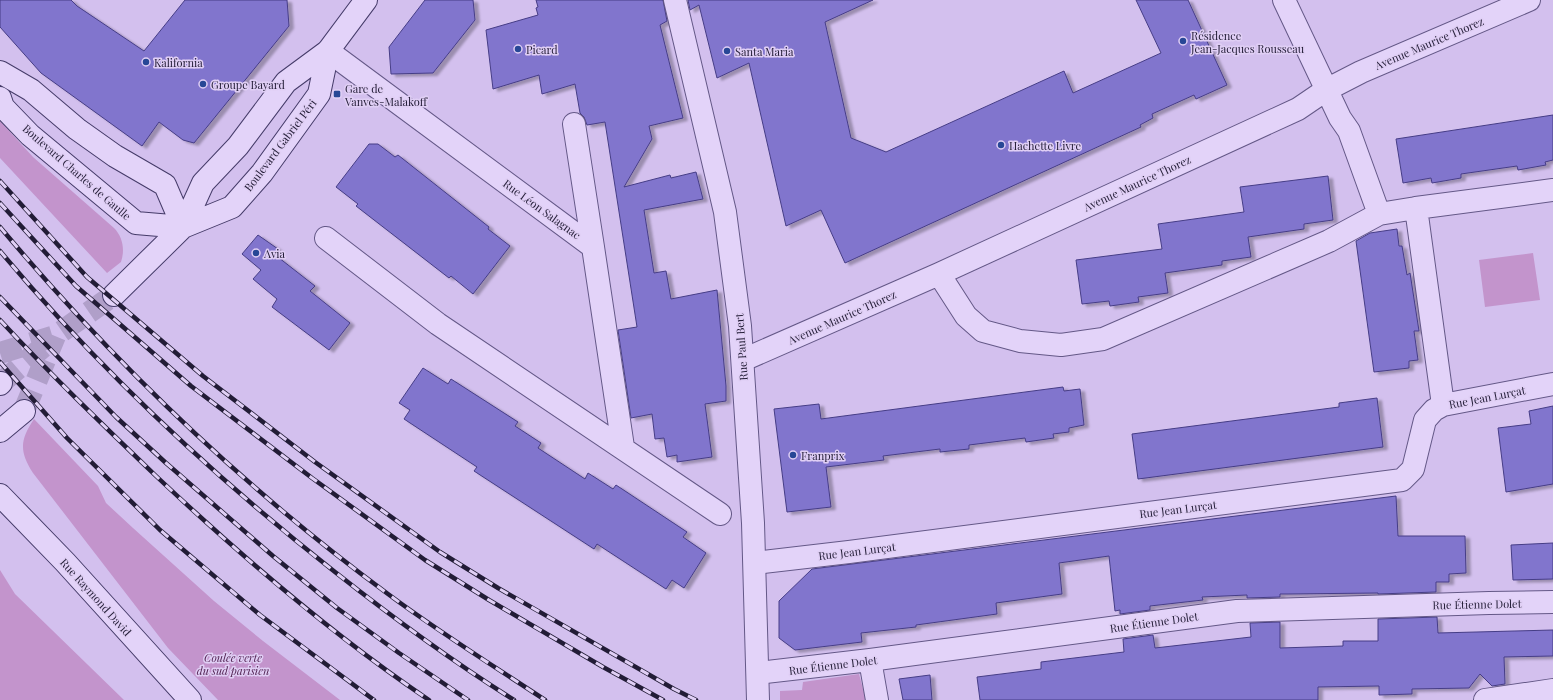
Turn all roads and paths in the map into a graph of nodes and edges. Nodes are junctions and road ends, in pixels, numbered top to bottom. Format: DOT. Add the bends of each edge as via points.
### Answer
graph roads {
  1 [pos="366,0"];
  2 [pos="675,0"];
  3 [pos="1284,0"];
  4 [pos="1529,0"];
  5 [pos="328,51"];
  6 [pos="0,72"];
  7 [pos="1326,90"];
  8 [pos="0,98"];
  9 [pos="574,124"];
  10 [pos="1553,190"];
  11 [pos="1416,208"];
  12 [pos="1379,214"];
  13 [pos="183,227"];
  14 [pos="326,238"];
  15 [pos="593,247"];
  16 [pos="939,274"];
  17 [pos="114,295"];
  18 [pos="743,360"];
  19 [pos="1553,384"];
  20 [pos="1443,405"];
  21 [pos="24,411"];
  22 [pos="0,431"];
  23 [pos="623,447"];
  24 [pos="0,495"];
  25 [pos="720,514"];
  26 [pos="755,563"];
  27 [pos="1553,602"];
  28 [pos="870,660"];
  29 [pos="758,673"];
  30 [pos="1553,690"];
  31 [pos="190,700"];
  32 [pos="758,700"];
  33 [pos="877,700"];
  34 [pos="1485,700"];
  1 -- 5 [label="street, Boulevard Gabriel Péri"];
  2 -- 18 [label="street, Rue Paul Bert" via="724,212"];
  3 -- 7 [label="street"];
  4 -- 7 [label="street, Avenue Maurice Thorez" via="1361,72"];
  5 -- 13 [label="street, Boulevard Gabriel Péri" via="286,82 238,146 203,183"];
  5 -- 13 [label="street, Boulevard Gabriel Péri" via="319,94 262,173 232,207"];
  5 -- 15 [label="street, Rue Léon Salagnac"];
  6 -- 13 [label="street" via="31,90 77,129 115,156 166,185"];
  7 -- 12 [label="street" via="1349,131"];
  7 -- 16 [label="street, Avenue Maurice Thorez" via="1298,109"];
  8 -- 13 [label="street, Boulevard Charles de Gaulle" via="3,107 30,135 136,223"];
  9 -- 15 [label="street"];
  10 -- 11 [label="street"];
  11 -- 12 [label="street"];
  11 -- 20 [label="street"];
  12 -- 16 [label="street" via="1328,241 1103,339 1061,345 1020,341 983,331 966,316"];
  13 -- 17 [label="street, Boulevard Gabriel Péri"];
  14 -- 23 [label="street" via="438,324"];
  15 -- 23 [label="street"];
  16 -- 18 [label="street, Avenue Maurice Thorez"];
  18 -- 26 [label="street, Rue Paul Bert"];
  19 -- 20 [label="street, Rue Jean Lurçat"];
  20 -- 26 [label="street, Rue Jean Lurçat" via="1425,420 1413,469 1402,480"];
  21 -- 22 [label="street"];
  23 -- 25 [label="street"];
  24 -- 31 [label="street, Rue Raymond David" via="65,562"];
  26 -- 29 [label="street, Rue Paul Bert"];
  27 -- 28 [label="street, Rue Étienne Dolet" via="1237,611"];
  28 -- 29 [label="street, Rue Étienne Dolet"];
  28 -- 33 [label="street"];
  29 -- 32 [label="street, Rue Paul Bert"];
  30 -- 34 [label="street"];
}
